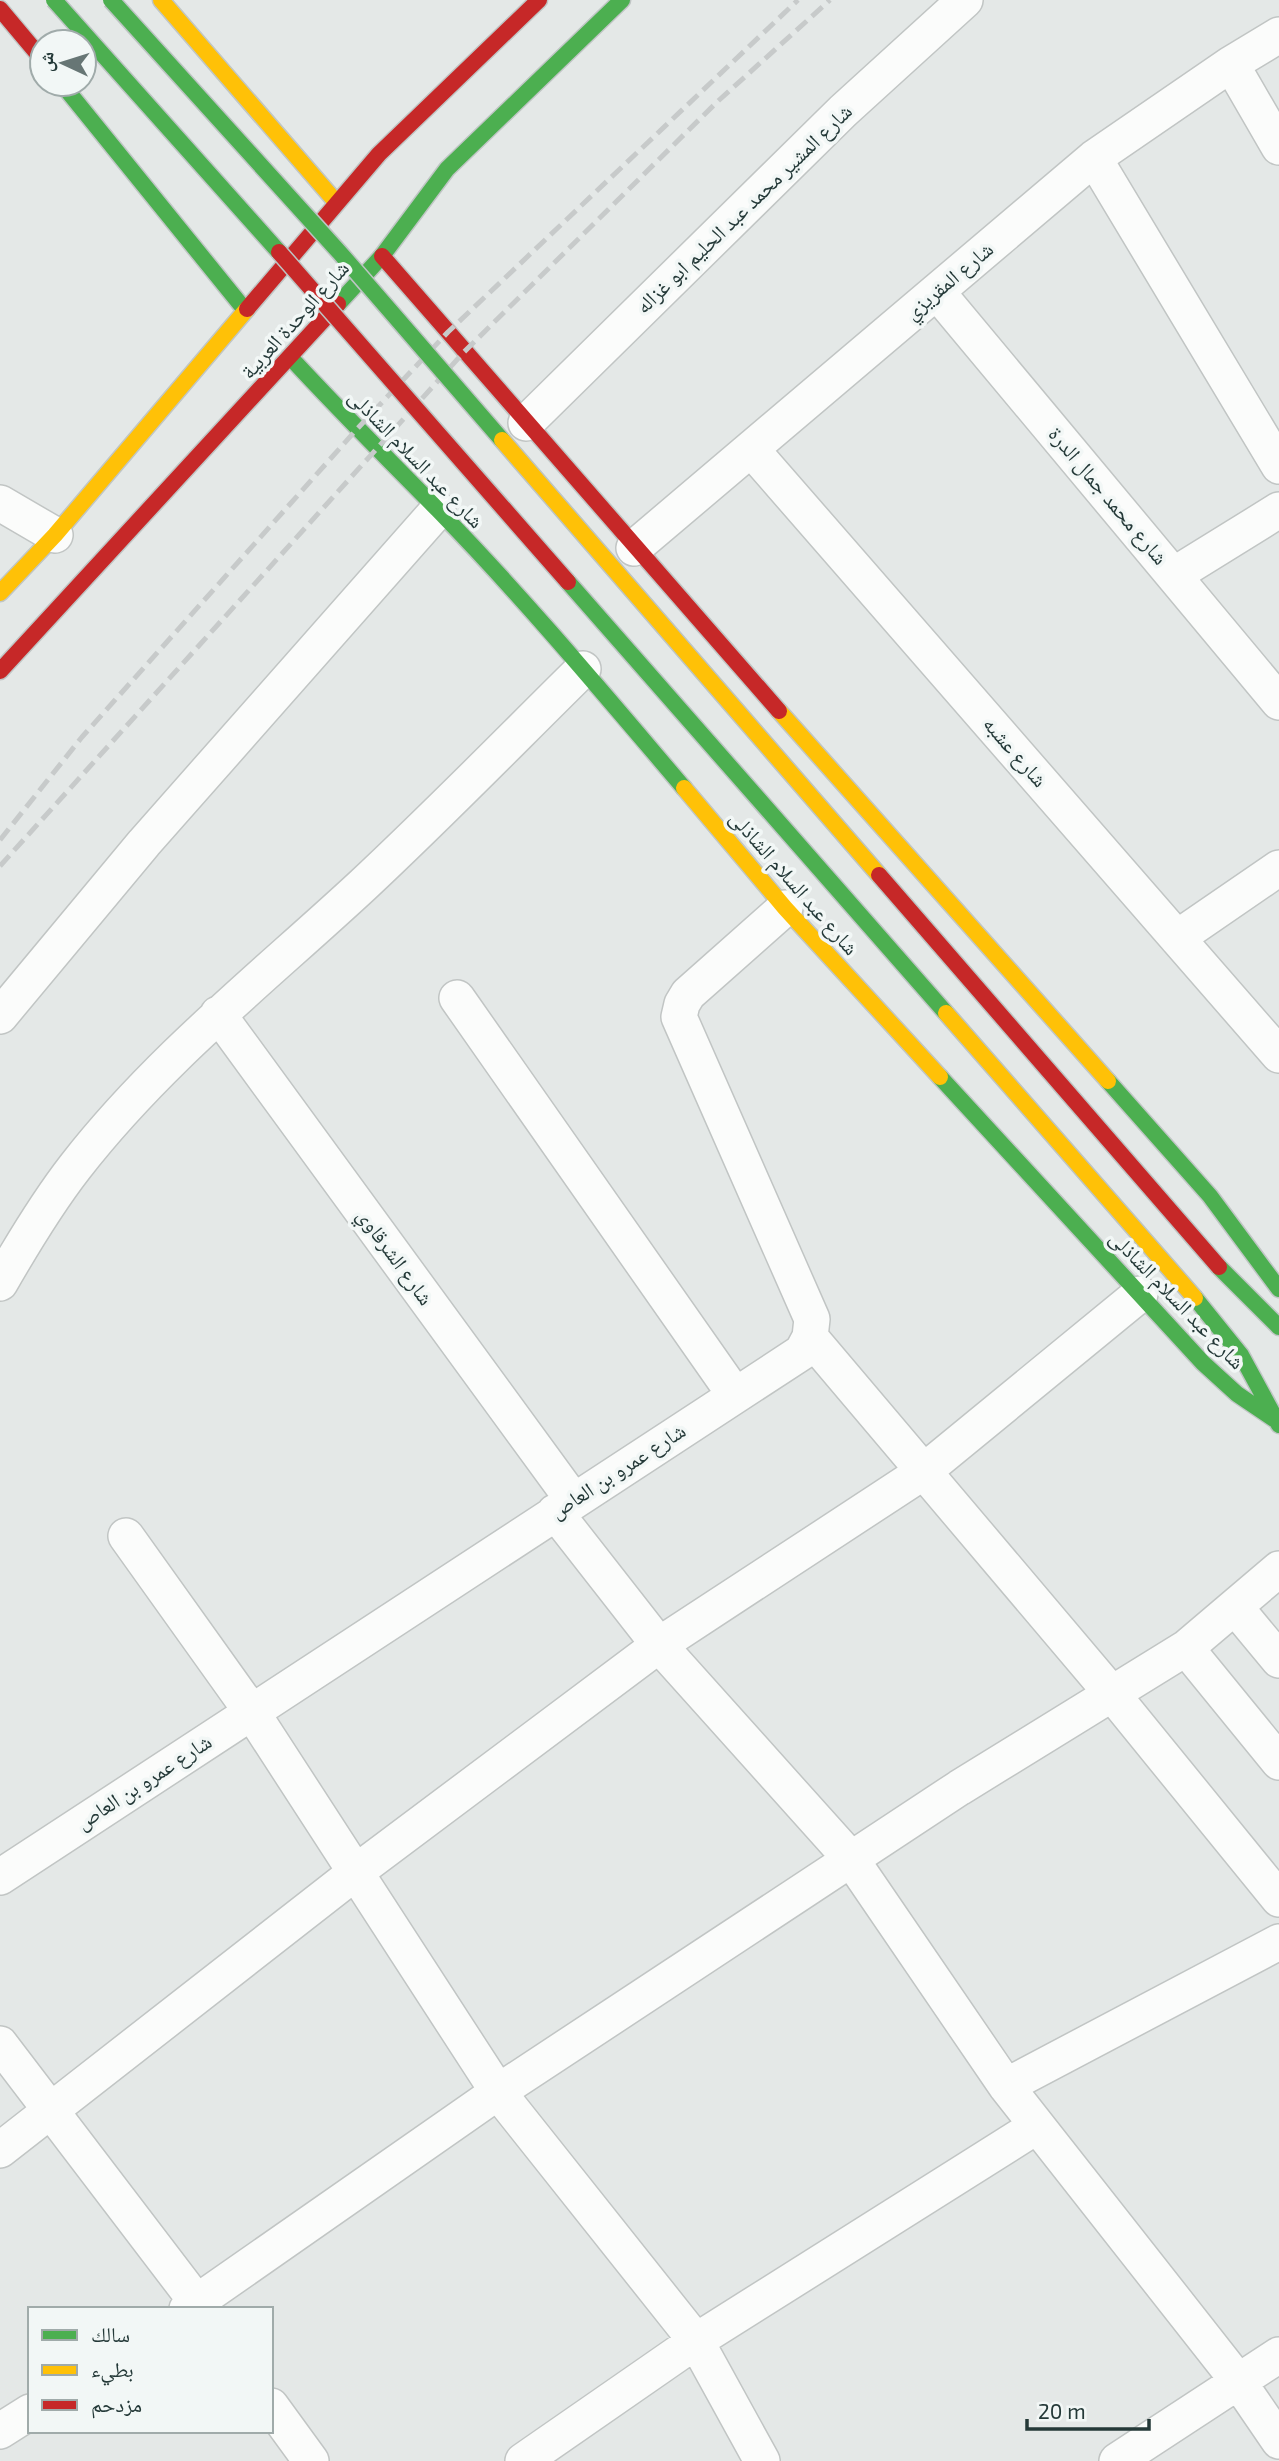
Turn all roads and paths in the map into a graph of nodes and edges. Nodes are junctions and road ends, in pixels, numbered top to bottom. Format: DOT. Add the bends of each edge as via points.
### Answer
graph roads {
  1 [pos="54,0"];
  2 [pos="111,0"];
  3 [pos="161,0"];
  4 [pos="539,0"];
  5 [pos="622,0"];
  6 [pos="965,0"];
  7 [pos="0,9"];
  8 [pos="31,14"];
  9 [pos="1279,35"];
  10 [pos="1231,64"];
  11 [pos="73,98"];
  12 [pos="1279,147"];
  13 [pos="1094,158"];
  14 [pos="336,202"];
  15 [pos="382,256"];
  16 [pos="937,292"];
  17 [pos="245,310"];
  18 [pos="290,357"];
  19 [pos="526,423"];
  20 [pos="751,449"];
  21 [pos="1279,467"];
  22 [pos="0,503"];
  23 [pos="438,510"];
  24 [pos="1279,510"];
  25 [pos="55,535"];
  26 [pos="634,548"];
  27 [pos="1174,575"];
  28 [pos="0,593"];
  29 [pos="583,669"];
  30 [pos="0,671"];
  31 [pos="1279,702"];
  32 [pos="1279,868"];
  33 [pos="785,908"];
  34 [pos="1177,938"];
  35 [pos="457,998"];
  36 [pos="218,1014"];
  37 [pos="0,1016"];
  38 [pos="1279,1055"];
  39 [pos="0,1283"];
  40 [pos="1279,1289"];
  41 [pos="1140,1294"];
  42 [pos="1279,1327"];
  43 [pos="810,1336"];
  44 [pos="735,1395"];
  45 [pos="1276,1422"];
  46 [pos="923,1472"];
  47 [pos="564,1506"];
  48 [pos="126,1536"];
  49 [pos="1279,1570"];
  50 [pos="1235,1607"];
  51 [pos="659,1645"];
  52 [pos="1186,1648"];
  53 [pos="1279,1660"];
  54 [pos="1113,1695"];
  55 [pos="251,1712"];
  56 [pos="1279,1762"];
  57 [pos="850,1860"];
  58 [pos="356,1872"];
  59 [pos="0,1877"];
  60 [pos="1279,1899"];
  61 [pos="1279,1942"];
  62 [pos="0,2044"];
  63 [pos="1006,2086"];
  64 [pos="498,2092"];
  65 [pos="51,2113"];
  66 [pos="1037,2126"];
  67 [pos="0,2150"];
  68 [pos="195,2307"];
  69 [pos="696,2341"];
  70 [pos="1279,2355"];
  71 [pos="1238,2381"];
  72 [pos="273,2409"];
  73 [pos="28,2413"];
  74 [pos="0,2431"];
  75 [pos="1279,2441"];
  76 [pos="311,2461"];
  77 [pos="523,2461"];
  78 [pos="762,2461"];
  79 [pos="1116,2461"];
  1 -- 45 [label="street, bridge" via="1195,1298 1241,1355"];
  2 -- 42 [label="street, bridge" via="340,253 1219,1267"];
  3 -- 14 [label="street"];
  4 -- 14 [label="street, شارع الوحدة العربية" via="423,110"];
  5 -- 15 [label="street, شارع الوحدة العربية" via="447,169"];
  6 -- 19 [label="street, شارع المشير محمد عبد الحليم ابو غزاله" via="843,111"];
  7 -- 8 [label="street"];
  9 -- 10 [label="street, شارع المقريزي"];
  10 -- 12 [label="street"];
  10 -- 13 [label="street, شارع المقريزي"];
  11 -- 17 [label="street"];
  13 -- 16 [label="street, شارع المقريزي"];
  13 -- 21 [label="street"];
  14 -- 17 [label="street, شارع الوحدة العربية"];
  15 -- 18 [label="street, شارع الوحدة العربية"];
  15 -- 19 [label="street"];
  16 -- 20 [label="street, شارع المقريزي"];
  16 -- 27 [label="street, شارع محمد جمال الدرة"];
  17 -- 25 [label="street, شارع الوحدة العربية"];
  18 -- 23 [label="street, شارع عبد السلام الشاذلى"];
  18 -- 30 [label="street, شارع الوحدة العربية"];
  19 -- 26 [label="street"];
  20 -- 26 [label="street, شارع المقريزي"];
  20 -- 34 [label="street, شارع عشبه"];
  22 -- 25 [label="street"];
  23 -- 29 [label="street, شارع عبد السلام الشاذلى"];
  23 -- 37 [label="street" via="144,843"];
  24 -- 27 [label="street"];
  25 -- 28 [label="street, شارع الوحدة العربية"];
  26 -- 40 [label="street" via="1210,1196"];
  27 -- 31 [label="street, شارع محمد جمال الدرة"];
  29 -- 33 [label="street, شارع عبد السلام الشاذلى"];
  29 -- 36 [label="street" via="364,884"];
  32 -- 34 [label="street"];
  33 -- 41 [label="street, شارع عبد السلام الشاذلى"];
  33 -- 43 [label="street" via="688,994 679,1017 812,1319"];
  34 -- 38 [label="street, شارع عشبه"];
  35 -- 44 [label="street"];
  36 -- 39 [label="street" via="75,1167 26,1236"];
  36 -- 47 [label="street, شارع الشرقاوي"];
  41 -- 45 [label="street, شارع عبد السلام الشاذلى" via="1203,1363"];
  41 -- 46 [label="street"];
  43 -- 44 [label="street, شارع عمرو بن العاص" via="802,1352"];
  43 -- 46 [label="street"];
  44 -- 47 [label="street, شارع عمرو بن العاص"];
  46 -- 51 [label="street"];
  46 -- 54 [label="street"];
  47 -- 51 [label="street, شارع الشرقاوي"];
  47 -- 55 [label="street, شارع عمرو بن العاص"];
  48 -- 55 [label="street"];
  49 -- 50 [label="street"];
  50 -- 52 [label="street"];
  50 -- 53 [label="street"];
  51 -- 57 [label="street, شارع الشرقاوي"];
  51 -- 58 [label="street"];
  52 -- 54 [label="street"];
  52 -- 56 [label="street"];
  54 -- 57 [label="street"];
  54 -- 60 [label="street"];
  55 -- 58 [label="street"];
  55 -- 59 [label="street, شارع عمرو بن العاص"];
  57 -- 63 [label="street, شارع الشرقاوي"];
  57 -- 64 [label="street"];
  58 -- 64 [label="street"];
  58 -- 65 [label="street"];
  61 -- 63 [label="street"];
  62 -- 65 [label="street"];
  63 -- 66 [label="street, شارع الشرقاوي"];
  64 -- 68 [label="street"];
  64 -- 69 [label="street"];
  65 -- 67 [label="street"];
  65 -- 68 [label="street"];
  66 -- 69 [label="street"];
  66 -- 71 [label="street, شارع الشرقاوي"];
  69 -- 77 [label="street"];
  69 -- 78 [label="street"];
  70 -- 71 [label="street"];
  71 -- 75 [label="street, شارع الشرقاوي"];
  71 -- 79 [label="street"];
  72 -- 76 [label="street"];
  73 -- 74 [label="street"];
}
